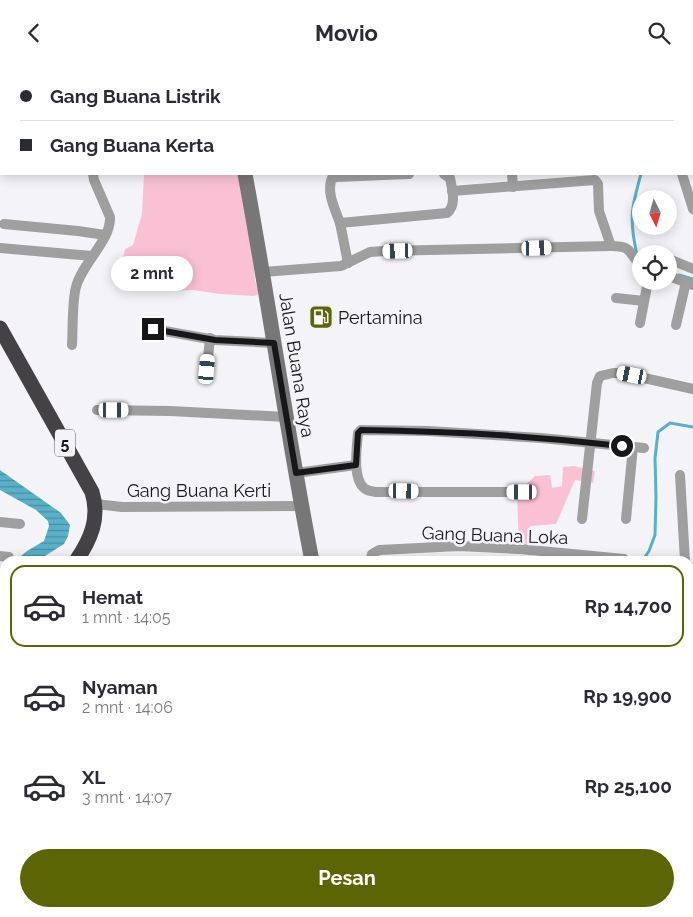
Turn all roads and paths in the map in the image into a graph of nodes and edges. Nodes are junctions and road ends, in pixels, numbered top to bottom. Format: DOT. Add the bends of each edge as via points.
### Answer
graph roads {
  1 [pos="93,175"];
  2 [pos="245,175"];
  3 [pos="390,175"];
  4 [pos="446,175"];
  5 [pos="512,175"];
  6 [pos="682,175"];
  7 [pos="513,187"];
  8 [pos="452,191"];
  9 [pos="693,209"];
  10 [pos="340,223"];
  11 [pos="4,224"];
  12 [pos="106,235"];
  13 [pos="616,246"];
  14 [pos="0,248"];
  15 [pos="632,254"];
  16 [pos="92,256"];
  17 [pos="677,262"];
  18 [pos="348,263"];
  19 [pos="693,269"];
  20 [pos="263,272"];
  21 [pos="677,279"];
  22 [pos="689,283"];
  23 [pos="646,290"];
  24 [pos="616,298"];
  25 [pos="644,301"];
  26 [pos="640,323"];
  27 [pos="676,325"];
  28 [pos="0,328"];
  29 [pos="153,329"];
  30 [pos="210,338"];
  31 [pos="274,343"];
  32 [pos="72,345"];
  33 [pos="207,369"];
  34 [pos="693,389"];
  35 [pos="97,410"];
  36 [pos="286,417"];
  37 [pos="590,442"];
  38 [pos="633,447"];
  39 [pos="644,448"];
  40 [pos="356,465"];
  41 [pos="296,473"];
  42 [pos="680,475"];
  43 [pos="522,492"];
  44 [pos="96,504"];
  45 [pos="301,506"];
  46 [pos="582,519"];
  47 [pos="626,519"];
  48 [pos="0,522"];
  49 [pos="20,524"];
  50 [pos="80,556"];
  51 [pos="311,556"];
  52 [pos="371,556"];
  53 [pos="593,556"];
  54 [pos="688,556"];
  1 -- 12 [label="street" via="110,217"];
  2 -- 20 [label="street, Jalan Buana Raya"];
  3 -- 10 [label="street" via="332,178 330,191"];
  4 -- 8 [label="street" via="450,178"];
  5 -- 7 [label="street"];
  6 -- 9 [label="street"];
  7 -- 8 [label="street"];
  7 -- 13 [label="street" via="595,180 599,211"];
  8 -- 10 [label="street" via="452,205 447,213"];
  10 -- 18 [label="street"];
  11 -- 12 [label="street"];
  12 -- 16 [label="street"];
  13 -- 15 [label="street" via="628,249"];
  13 -- 18 [label="street" via="384,251 370,253"];
  14 -- 16 [label="street"];
  16 -- 32 [label="street" via="75,287"];
  17 -- 19 [label="street"];
  18 -- 20 [label="street"];
  20 -- 31 [label="street, Jalan Buana Raya"];
  21 -- 22 [label="street"];
  22 -- 27 [label="street"];
  23 -- 25 [label="street"];
  24 -- 25 [label="street"];
  25 -- 26 [label="street"];
  28 -- 44 [label="highway, 5"];
  29 -- 30 [label="street"];
  30 -- 31 [label="street"];
  30 -- 33 [label="street"];
  31 -- 36 [label="street, Jalan Buana Raya"];
  34 -- 37 [label="street" via="622,373 600,376"];
  35 -- 36 [label="street"];
  36 -- 41 [label="street, Jalan Buana Raya"];
  37 -- 38 [label="street"];
  37 -- 40 [label="street" via="428,431 361,430 358,433"];
  37 -- 46 [label="street"];
  38 -- 39 [label="street"];
  38 -- 47 [label="street"];
  40 -- 41 [label="street"];
  40 -- 43 [label="street" via="363,488 375,492"];
  41 -- 45 [label="street, Jalan Buana Raya"];
  42 -- 54 [label="street"];
  44 -- 45 [label="street, Gang Buana Kerti" via="122,507"];
  44 -- 50 [label="highway" via="95,521"];
  45 -- 51 [label="street, Jalan Buana Raya"];
  48 -- 49 [label="street"];
  52 -- 53 [label="street, Gang Buana Loka" via="379,550 459,546"];
}
